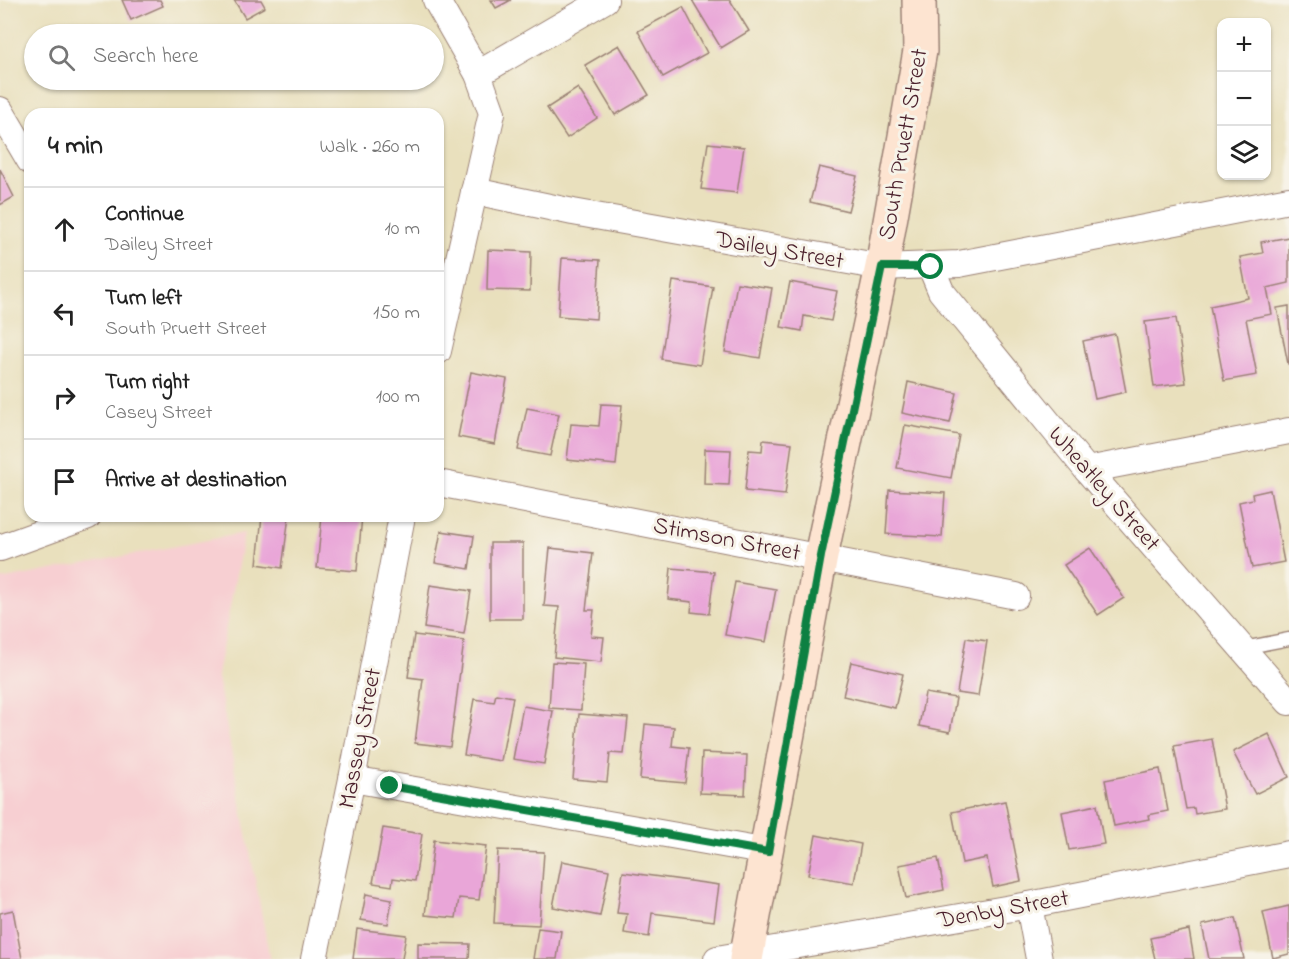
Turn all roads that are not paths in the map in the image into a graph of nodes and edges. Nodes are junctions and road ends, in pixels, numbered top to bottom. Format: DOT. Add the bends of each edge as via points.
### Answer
graph roads {
  1 [pos="436,0"];
  2 [pos="605,0"];
  3 [pos="919,0"];
  4 [pos="478,74"];
  5 [pos="0,110"];
  6 [pos="24,151"];
  7 [pos="474,191"];
  8 [pos="1289,200"];
  9 [pos="882,267"];
  10 [pos="931,267"];
  11 [pos="444,324"];
  12 [pos="1289,431"];
  13 [pos="1087,470"];
  14 [pos="444,484"];
  15 [pos="72,522"];
  16 [pos="401,522"];
  17 [pos="0,548"];
  18 [pos="821,556"];
  19 [pos="1016,596"];
  20 [pos="1289,639"];
  21 [pos="1244,648"];
  22 [pos="1289,702"];
  23 [pos="352,779"];
  24 [pos="768,852"];
  25 [pos="1289,854"];
  26 [pos="1029,905"];
  27 [pos="736,957"];
  28 [pos="314,959"];
  29 [pos="1040,959"];
  1 -- 4 [label="street"];
  2 -- 4 [label="street"];
  3 -- 9 [label="street, South Pruett Street" via="921,51"];
  4 -- 7 [label="street" via="492,113"];
  5 -- 6 [label="street"];
  7 -- 9 [label="street, Dailey Street"];
  7 -- 11 [label="street"];
  8 -- 10 [label="street, Dailey Street"];
  9 -- 10 [label="street, Dailey Street"];
  9 -- 18 [label="street, South Pruett Street"];
  10 -- 13 [label="street, Wheatley Street" via="942,291"];
  12 -- 13 [label="street"];
  13 -- 21 [label="street, Wheatley Street"];
  14 -- 18 [label="street, Stimson Street"];
  15 -- 17 [label="street"];
  16 -- 23 [label="street, Massey Street"];
  18 -- 19 [label="street, Stimson Street"];
  18 -- 24 [label="street, South Pruett Street"];
  20 -- 21 [label="lane"];
  21 -- 22 [label="street, Wheatley Street"];
  23 -- 24 [label="street"];
  23 -- 28 [label="street, Massey Street"];
  24 -- 27 [label="street, South Pruett Street"];
  25 -- 26 [label="street, Denby Street"];
  26 -- 27 [label="street, Denby Street"];
  26 -- 29 [label="street"];
}
